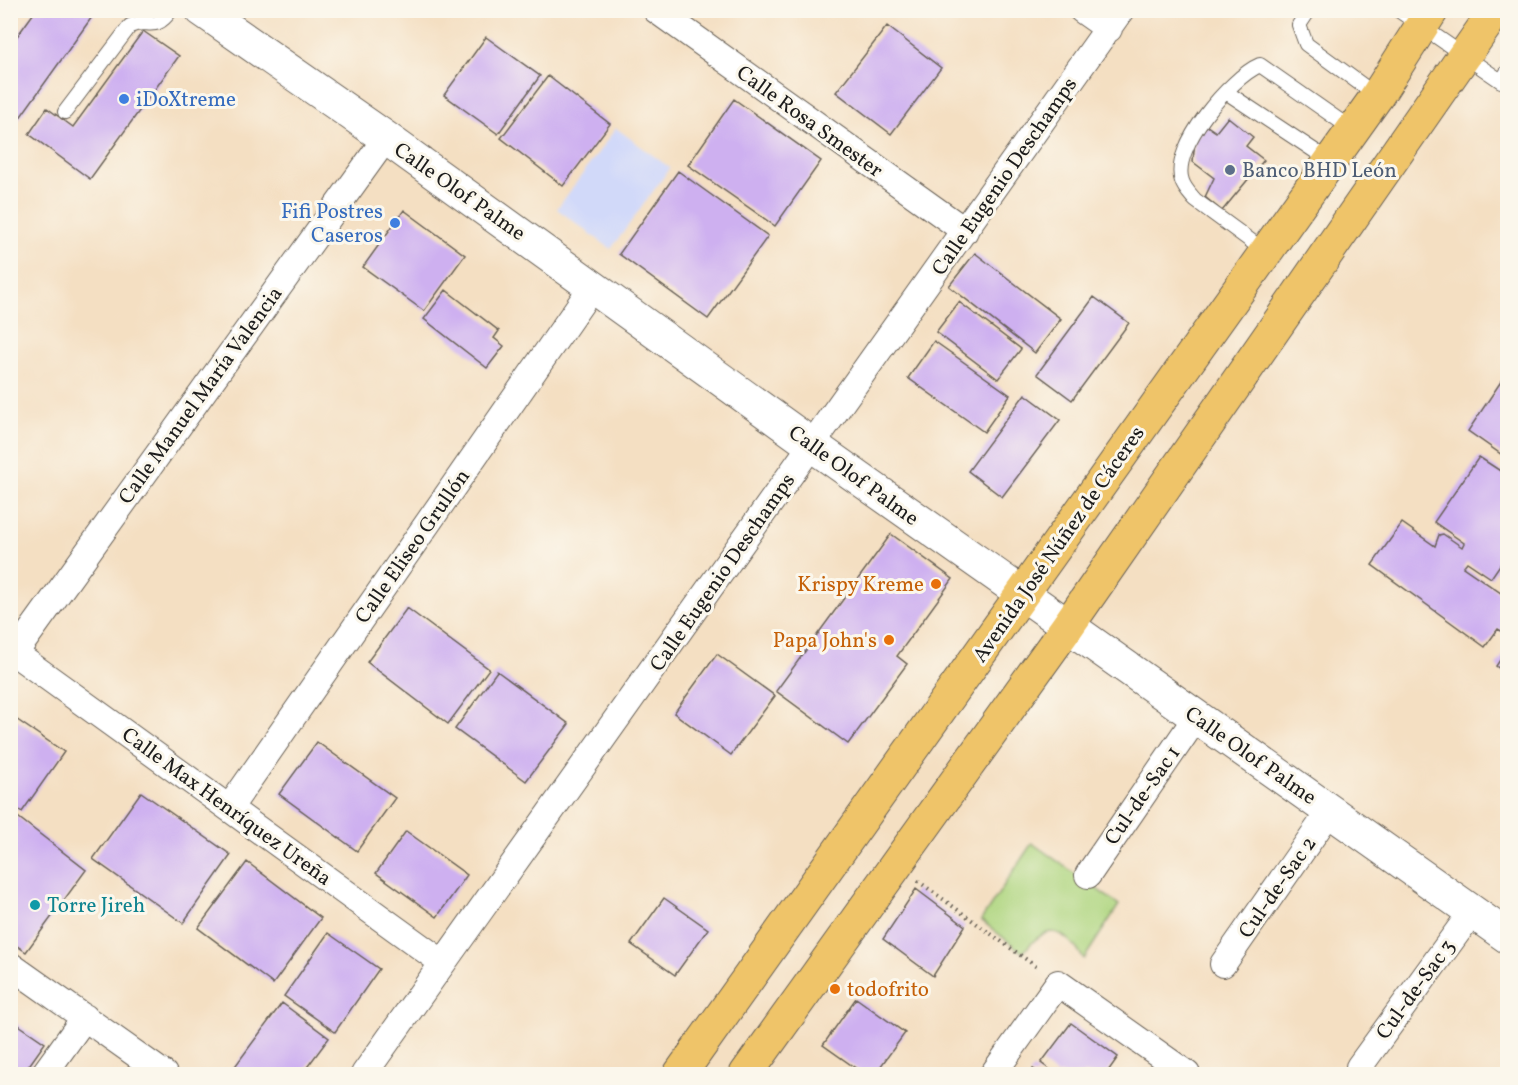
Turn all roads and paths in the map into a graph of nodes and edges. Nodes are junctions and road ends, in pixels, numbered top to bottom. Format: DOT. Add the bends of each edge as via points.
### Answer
graph roads {
  1 [pos="171,10"];
  2 [pos="202,10"];
  3 [pos="656,10"];
  4 [pos="1082,10"];
  5 [pos="1309,10"];
  6 [pos="1496,10"];
  7 [pos="1417,16"];
  8 [pos="1115,20"];
  9 [pos="1464,57"];
  10 [pos="1508,71"];
  11 [pos="1226,92"];
  12 [pos="1377,96"];
  13 [pos="65,112"];
  14 [pos="1353,130"];
  15 [pos="386,138"];
  16 [pos="1330,161"];
  17 [pos="965,231"];
  18 [pos="1266,252"];
  19 [pos="593,286"];
  20 [pos="812,445"];
  21 [pos="1022,595"];
  22 [pos="1067,627"];
  23 [pos="13,652"];
  24 [pos="1197,716"];
  25 [pos="230,807"];
  26 [pos="1330,811"];
  27 [pos="897,865"];
  28 [pos="1088,875"];
  29 [pos="1472,912"];
  30 [pos="1508,937"];
  31 [pos="443,963"];
  32 [pos="1223,964"];
  33 [pos="10,965"];
  34 [pos="1058,983"];
  35 [pos="85,1017"];
  36 [pos="1359,1066"];
  37 [pos="44,1074"];
  38 [pos="164,1074"];
  39 [pos="364,1074"];
  40 [pos="680,1074"];
  41 [pos="746,1074"];
  42 [pos="993,1074"];
  43 [pos="1187,1074"];
  1 -- 13 [label="lane" via="155,25 130,26"];
  2 -- 15 [label="street, Calle Olof Palme"];
  3 -- 17 [label="street, Calle Rosa Smester"];
  4 -- 8 [label="street"];
  5 -- 12 [label="lane" via="1299,25 1306,44"];
  6 -- 9 [label="main road"];
  7 -- 9 [label="lane"];
  7 -- 12 [label="main road, Avenida José Núñez de Cáceres"];
  8 -- 17 [label="street, Calle Eugenio Deschamps"];
  9 -- 10 [label="lane" via="1501,81"];
  9 -- 22 [label="main road"];
  11 -- 14 [label="lane" via="1238,77 1260,65"];
  11 -- 16 [label="lane"];
  11 -- 18 [label="lane" via="1187,142 1181,179 1195,200"];
  12 -- 14 [label="main road, Avenida José Núñez de Cáceres"];
  14 -- 16 [label="main road, Avenida José Núñez de Cáceres"];
  15 -- 19 [label="street, Calle Olof Palme"];
  15 -- 23 [label="street, Calle Manuel María Valencia"];
  16 -- 18 [label="main road, Avenida José Núñez de Cáceres"];
  17 -- 20 [label="street, Calle Eugenio Deschamps"];
  18 -- 21 [label="main road, Avenida José Núñez de Cáceres"];
  19 -- 20 [label="street, Calle Olof Palme"];
  19 -- 25 [label="street, Calle Eliseo Grullón"];
  20 -- 21 [label="street, Calle Olof Palme"];
  20 -- 31 [label="street, Calle Eugenio Deschamps"];
  21 -- 22 [label="street, Calle Olof Palme"];
  21 -- 40 [label="main road, Avenida José Núñez de Cáceres"];
  22 -- 24 [label="street, Calle Olof Palme"];
  22 -- 27 [label="main road"];
  23 -- 25 [label="street, Calle Max Henríquez Ureña"];
  24 -- 26 [label="street, Calle Olof Palme"];
  24 -- 28 [label="street, Cul-de-Sac 1"];
  25 -- 31 [label="street, Calle Max Henríquez Ureña"];
  26 -- 29 [label="street, Calle Olof Palme"];
  26 -- 32 [label="street, Cul-de-Sac 2"];
  27 -- 34 [label="path"];
  27 -- 41 [label="main road"];
  29 -- 30 [label="street, Calle Olof Palme"];
  29 -- 36 [label="street, Cul-de-Sac 3"];
  31 -- 39 [label="street, Calle Eugenio Deschamps"];
  33 -- 35 [label="street"];
  34 -- 42 [label="street"];
  34 -- 43 [label="street"];
  35 -- 37 [label="street"];
  35 -- 38 [label="street"];
}
